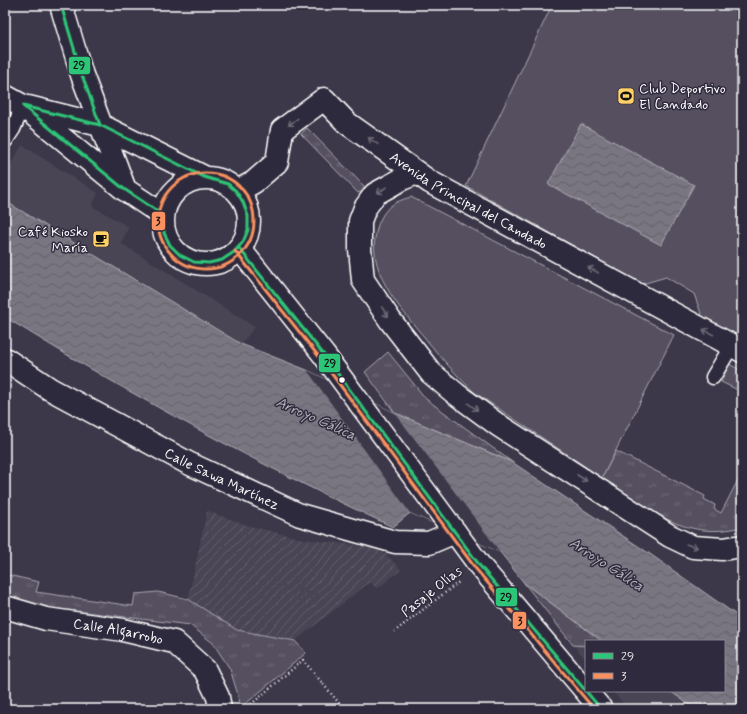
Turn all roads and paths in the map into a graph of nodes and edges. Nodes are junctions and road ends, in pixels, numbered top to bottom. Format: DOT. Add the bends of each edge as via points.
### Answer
graph roads {
  1 [pos="61,5"];
  2 [pos="14,101"];
  3 [pos="100,125"];
  4 [pos="5,141"];
  5 [pos="417,173"];
  6 [pos="204,177"];
  7 [pos="124,189"];
  8 [pos="238,191"];
  9 [pos="163,215"];
  10 [pos="240,248"];
  11 [pos="737,348"];
  12 [pos="5,359"];
  13 [pos="713,377"];
  14 [pos="455,532"];
  15 [pos="742,546"];
  16 [pos="480,566"];
  17 [pos="5,607"];
  18 [pos="394,632"];
  19 [pos="585,690"];
  20 [pos="587,692"];
  21 [pos="220,709"];
  22 [pos="246,709"];
  23 [pos="344,709"];
  24 [pos="601,709"];
  1 -- 3 [label="street"];
  2 -- 3 [label="street"];
  2 -- 4 [label="lane" via="13,129"];
  2 -- 7 [label="street"];
  3 -- 6 [label="street"];
  3 -- 7 [label="street"];
  5 -- 8 [label="street, Avenida Principal del Candado, one-way" via="346,123 324,99 282,130 277,162 254,182"];
  11 -- 5 [label="street, Avenida Principal del Candado, one-way"];
  5 -- 15 [label="street, one-way" via="380,191 365,208 360,221 360,249 364,280 390,320 431,373 498,425 670,536 693,547 723,549"];
  6 -- 8 [label="street" via="222,180"];
  6 -- 9 [label="street" via="185,183 170,196"];
  7 -- 9 [label="street"];
  8 -- 10 [label="street" via="248,209 248,229"];
  9 -- 10 [label="street" via="164,233 174,250 189,261 207,264 225,260"];
  10 -- 14 [label="street" via="351,391"];
  11 -- 13 [label="lane"];
  12 -- 14 [label="street, Calle Sawa Martínez" via="50,389 188,463 300,515 395,542 429,543"];
  14 -- 16 [label="street"];
  16 -- 18 [label="path, Pasaje Olías"];
  16 -- 19 [label="street"];
  17 -- 21 [label="street, Calle Algarrobo" via="46,619 123,630 174,642 204,670 218,697"];
  20 -- 24 [label="street"];
  22 -- 23 [label="path" via="303,660"];
}
